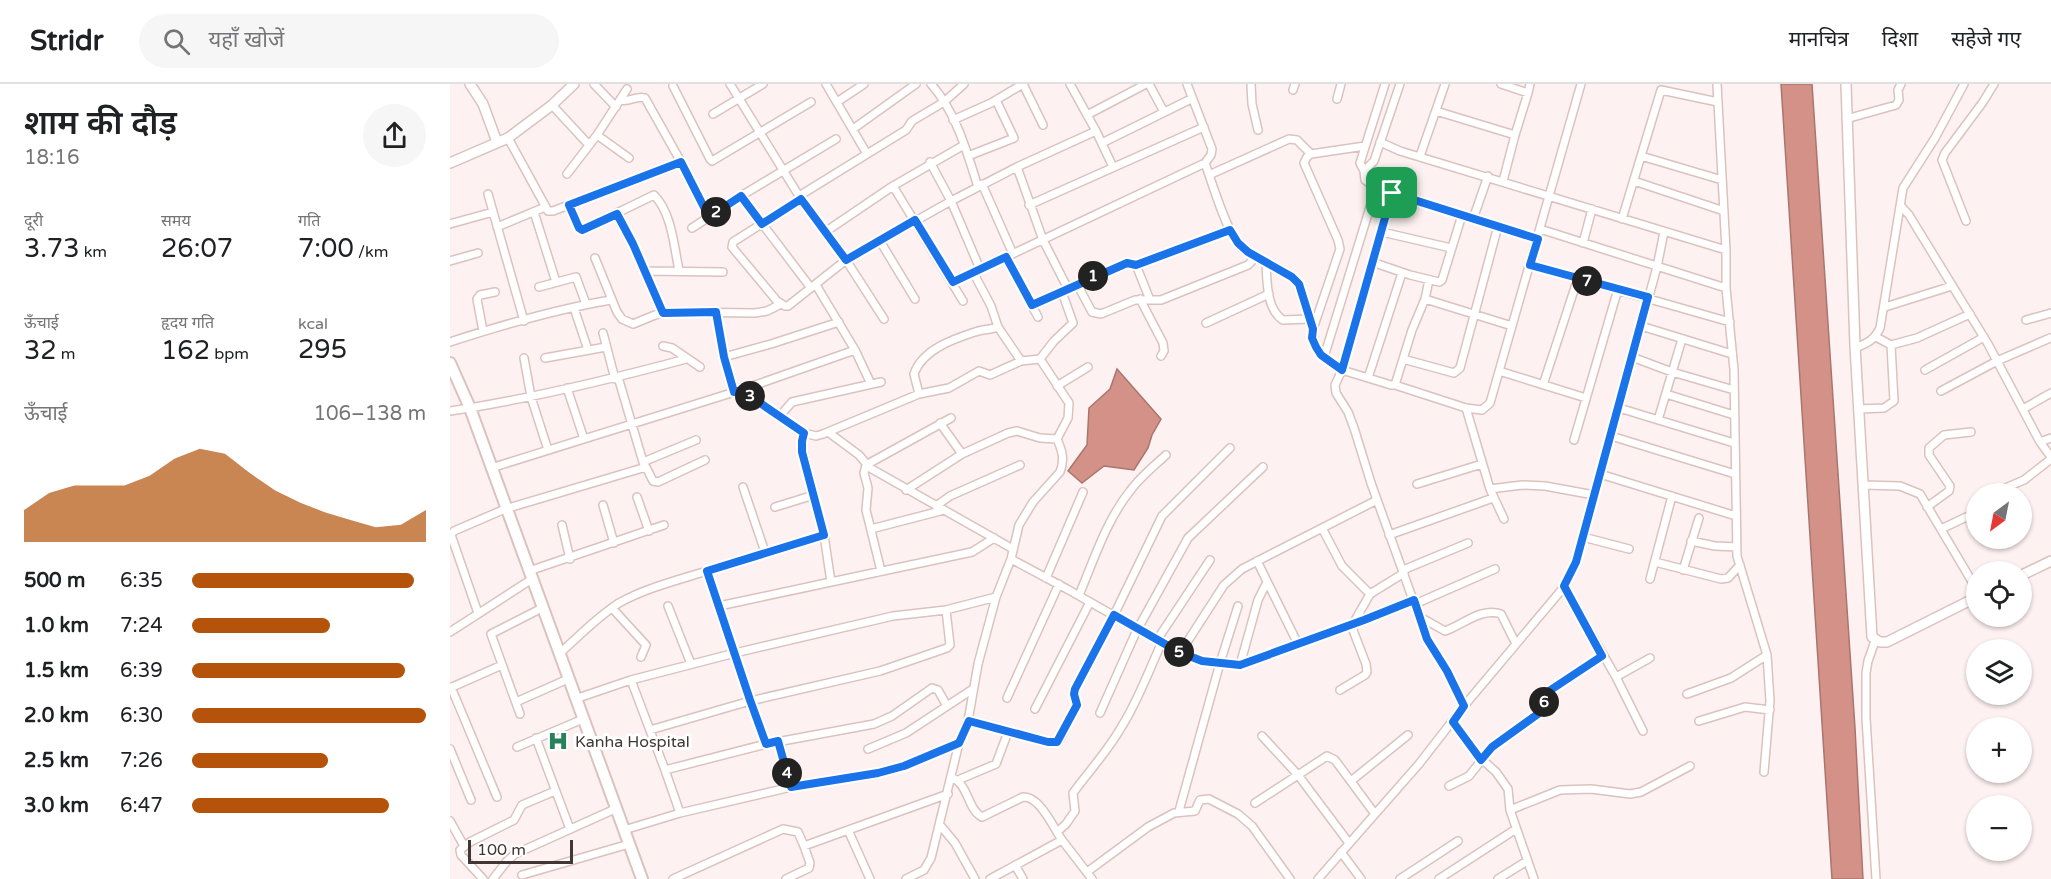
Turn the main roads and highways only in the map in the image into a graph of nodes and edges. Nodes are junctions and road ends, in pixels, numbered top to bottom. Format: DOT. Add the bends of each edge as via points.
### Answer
graph roads {
  1 [pos="450,363"];
  2 [pos="640,879"];
  1 -- 2 [label="main road" via="470,408"];
}
